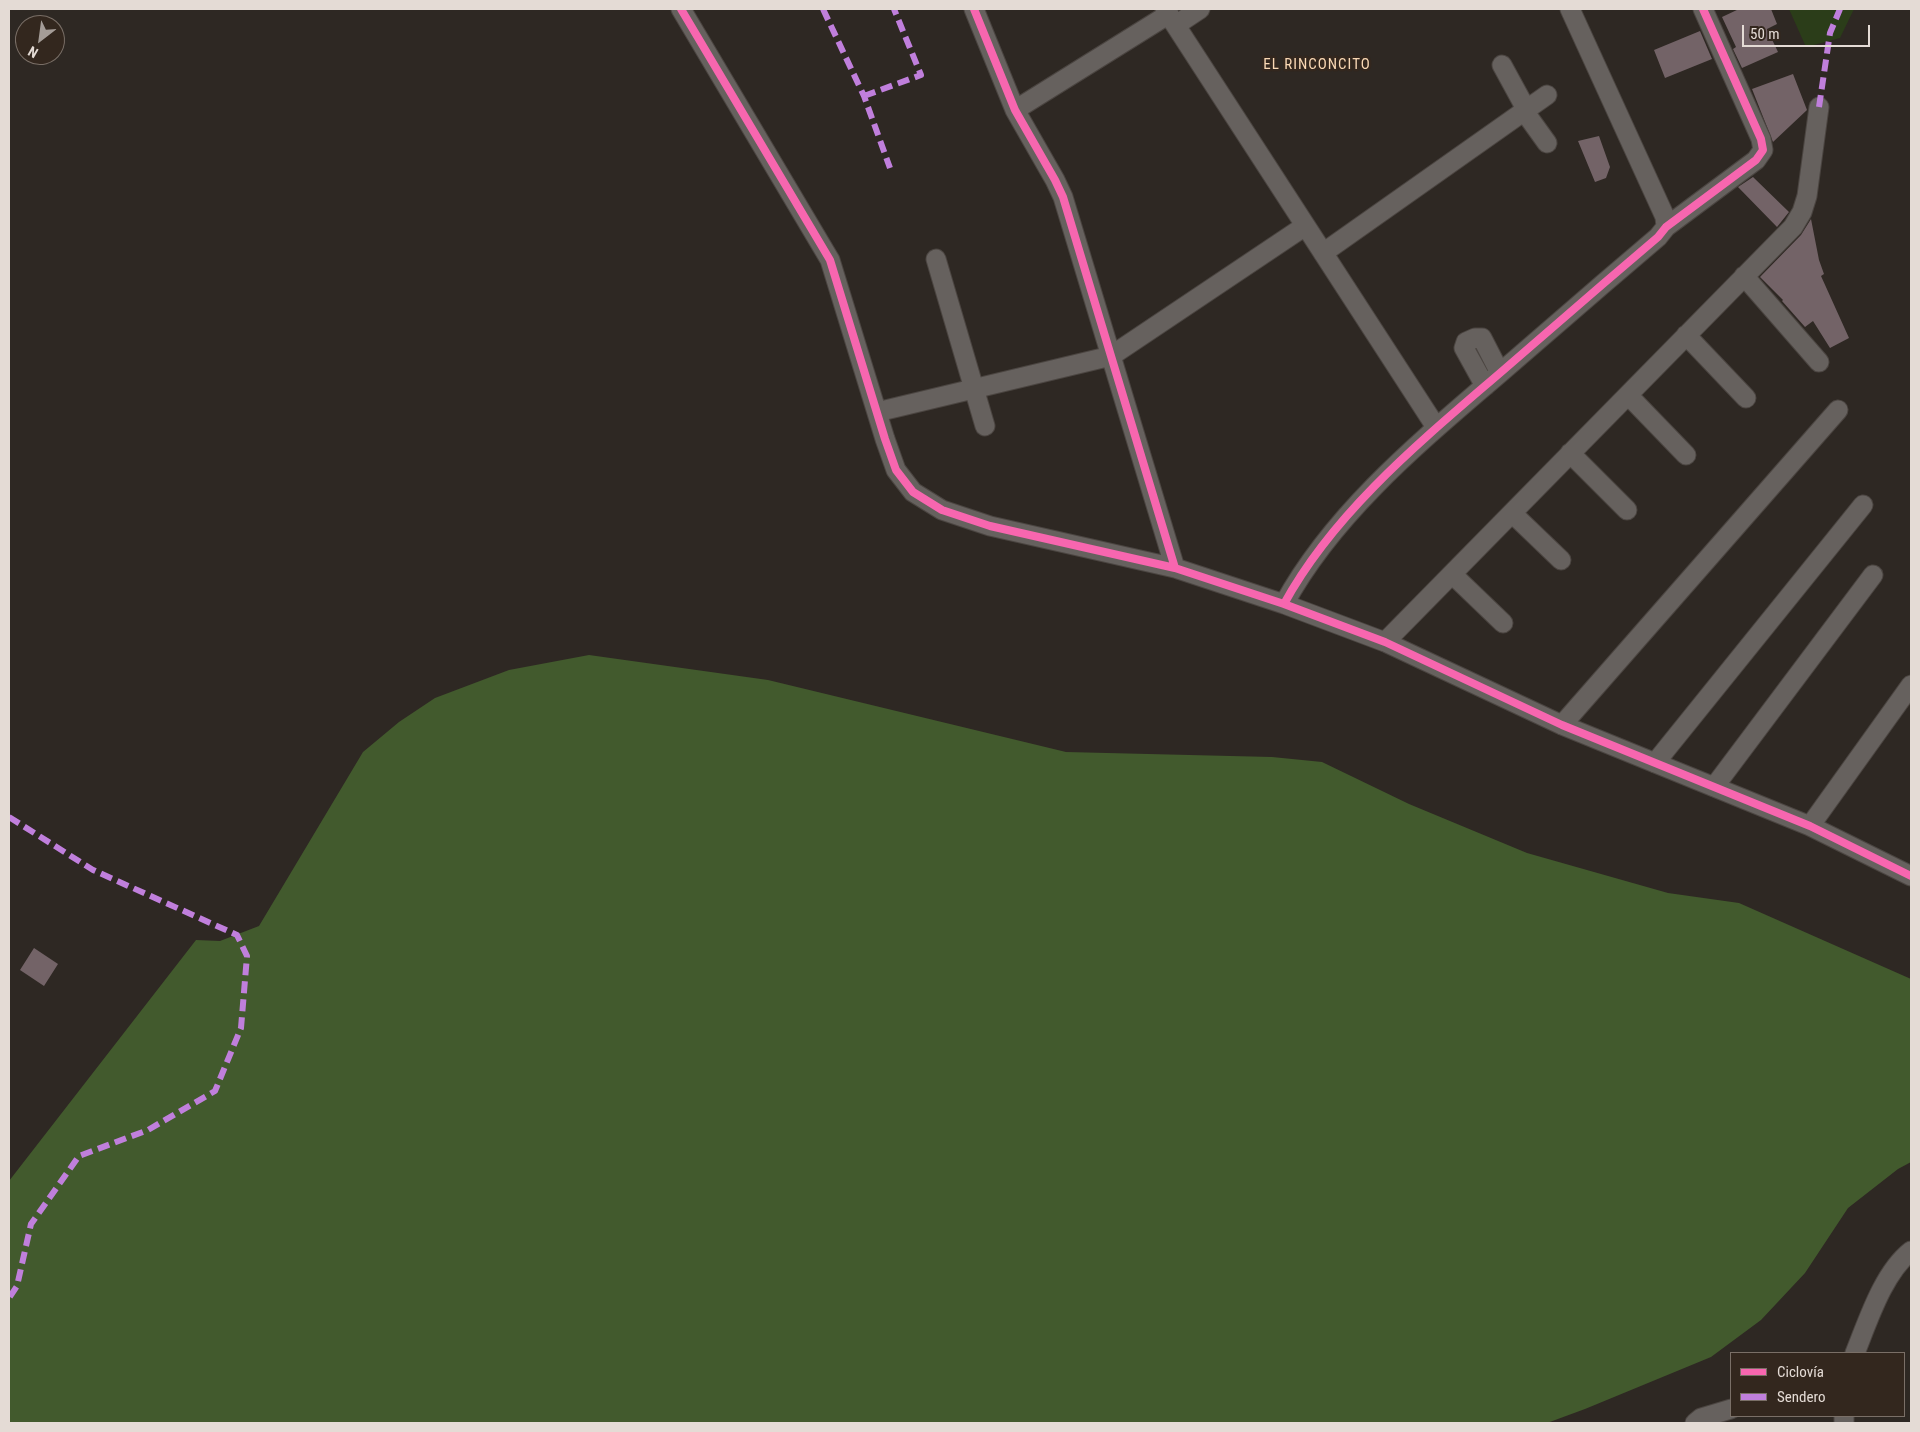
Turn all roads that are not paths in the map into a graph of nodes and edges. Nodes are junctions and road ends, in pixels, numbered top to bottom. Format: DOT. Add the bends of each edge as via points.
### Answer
graph roads {
  1 [pos="681,9"];
  2 [pos="974,9"];
  3 [pos="1200,9"];
  4 [pos="1570,9"];
  5 [pos="1703,9"];
  6 [pos="1170,16"];
  7 [pos="1502,65"];
  8 [pos="1547,95"];
  9 [pos="1819,108"];
  10 [pos="1014,110"];
  11 [pos="1525,110"];
  12 [pos="1546,144"];
  13 [pos="1305,226"];
  14 [pos="1666,227"];
  15 [pos="1323,253"];
  16 [pos="936,259"];
  17 [pos="1744,276"];
  18 [pos="1686,335"];
  19 [pos="1111,356"];
  20 [pos="1818,362"];
  21 [pos="1500,373"];
  22 [pos="1485,386"];
  23 [pos="974,389"];
  24 [pos="1628,395"];
  25 [pos="1746,398"];
  26 [pos="1838,410"];
  27 [pos="877,412"];
  28 [pos="985,426"];
  29 [pos="1436,427"];
  30 [pos="1570,453"];
  31 [pos="1686,455"];
  32 [pos="1863,505"];
  33 [pos="1627,510"];
  34 [pos="1512,513"];
  35 [pos="1561,560"];
  36 [pos="1175,568"];
  37 [pos="1452,574"];
  38 [pos="1874,575"];
  39 [pos="1284,604"];
  40 [pos="1503,623"];
  41 [pos="1385,642"];
  42 [pos="1911,686"];
  43 [pos="1562,725"];
  44 [pos="1655,763"];
  45 [pos="1714,787"];
  46 [pos="1810,826"];
  47 [pos="1911,876"];
  48 [pos="1911,1251"];
  49 [pos="1856,1352"];
  50 [pos="1730,1409"];
  51 [pos="1695,1423"];
  1 -- 27 [label="street" via="830,260"];
  2 -- 10 [label="street"];
  3 -- 6 [label="street"];
  4 -- 14 [label="street" via="1665,217"];
  5 -- 14 [label="street" via="1763,150 1756,160"];
  6 -- 10 [label="street"];
  6 -- 13 [label="street"];
  7 -- 11 [label="street"];
  8 -- 11 [label="street"];
  9 -- 17 [label="street" via="1802,212 1793,226"];
  10 -- 19 [label="street" via="1063,197"];
  11 -- 12 [label="street"];
  11 -- 15 [label="street"];
  13 -- 15 [label="street"];
  13 -- 19 [label="street"];
  14 -- 21 [label="street"];
  15 -- 29 [label="street"];
  16 -- 23 [label="street"];
  17 -- 18 [label="street"];
  17 -- 20 [label="street"];
  18 -- 24 [label="street"];
  18 -- 25 [label="street"];
  19 -- 23 [label="street"];
  19 -- 36 [label="street"];
  21 -- 22 [label="street"];
  21 -- 22 [label="street" via="1482,338 1466,342 1464,348"];
  22 -- 29 [label="street"];
  23 -- 27 [label="street"];
  23 -- 28 [label="street"];
  24 -- 30 [label="street"];
  24 -- 31 [label="street"];
  26 -- 43 [label="street"];
  27 -- 36 [label="street" via="896,470 913,492 942,510 990,526"];
  29 -- 39 [label="street" via="1364,498 1318,552"];
  30 -- 33 [label="street"];
  30 -- 34 [label="street"];
  32 -- 44 [label="street"];
  34 -- 35 [label="street"];
  34 -- 37 [label="street"];
  36 -- 39 [label="street"];
  37 -- 40 [label="street"];
  37 -- 41 [label="street"];
  38 -- 45 [label="street"];
  39 -- 41 [label="street"];
  41 -- 43 [label="street"];
  42 -- 46 [label="street"];
  43 -- 44 [label="street"];
  44 -- 45 [label="street"];
  45 -- 46 [label="street"];
  46 -- 47 [label="street"];
  48 -- 49 [label="street" via="1902,1258 1874,1304"];
  50 -- 51 [label="street"];
}
